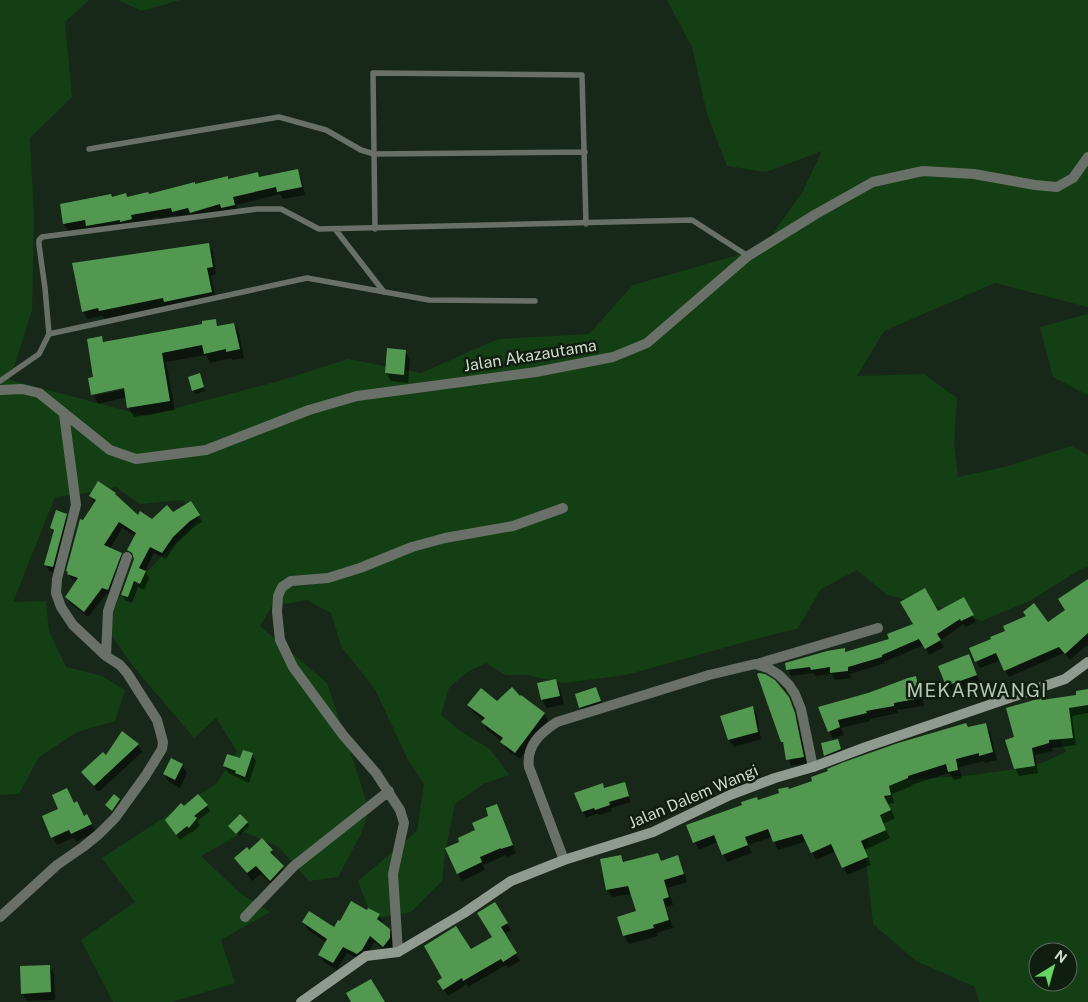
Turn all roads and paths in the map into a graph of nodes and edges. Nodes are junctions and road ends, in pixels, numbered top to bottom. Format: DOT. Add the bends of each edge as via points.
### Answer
graph roads {
  1 [pos="89,149"];
  2 [pos="585,152"];
  3 [pos="374,154"];
  4 [pos="1088,157"];
  5 [pos="586,224"];
  6 [pos="335,229"];
  7 [pos="376,229"];
  8 [pos="748,256"];
  9 [pos="384,292"];
  10 [pos="535,301"];
  11 [pos="49,334"];
  12 [pos="0,381"];
  13 [pos="0,390"];
  14 [pos="64,414"];
  15 [pos="563,508"];
  16 [pos="127,557"];
  17 [pos="878,628"];
  18 [pos="106,656"];
  19 [pos="1088,662"];
  20 [pos="755,664"];
  21 [pos="814,767"];
  22 [pos="389,792"];
  23 [pos="564,860"];
  24 [pos="0,917"];
  25 [pos="245,918"];
  26 [pos="398,952"];
  27 [pos="301,1002"];
  1 -- 3 [label="lane" via="279,117 326,130"];
  2 -- 3 [label="lane"];
  2 -- 3 [label="lane" via="582,75 373,73"];
  2 -- 5 [label="lane"];
  3 -- 7 [label="lane"];
  4 -- 8 [label="street, Jalan Akazautama" via="1073,178 1056,187 974,174 922,170 873,182"];
  5 -- 7 [label="lane"];
  5 -- 8 [label="lane" via="692,220"];
  6 -- 7 [label="lane"];
  6 -- 9 [label="lane"];
  6 -- 11 [label="lane" via="319,229 281,209 256,209 42,237 39,245"];
  8 -- 14 [label="street, Jalan Akazautama" via="647,342 613,357 536,372 357,396 309,410 206,450 136,458 110,450"];
  9 -- 10 [label="lane" via="428,300"];
  9 -- 11 [label="lane" via="307,278"];
  11 -- 12 [label="lane" via="39,354"];
  13 -- 14 [label="street, Jalan Akazautama" via="22,389 39,393"];
  14 -- 18 [label="street" via="76,505 56,593 61,607 74,625"];
  15 -- 22 [label="street" via="513,526 412,547 328,578 291,581 282,586 277,612 280,640 293,667"];
  16 -- 18 [label="street" via="108,611"];
  17 -- 20 [label="street"];
  18 -- 24 [label="street" via="127,673 157,720 162,750 115,818"];
  19 -- 21 [label="street, Jalan Dalem Wangi" via="1065,679"];
  20 -- 21 [label="street" via="779,675 795,694"];
  20 -- 23 [label="street" via="557,722 540,736 528,757 529,767"];
  21 -- 23 [label="street, Jalan Dalem Wangi" via="730,795 653,832"];
  22 -- 25 [label="street" via="294,866"];
  22 -- 26 [label="street" via="404,824 393,874"];
  23 -- 26 [label="street, Jalan Dalem Wangi" via="511,881"];
  26 -- 27 [label="street, Jalan Dalem Wangi" via="366,956"];
}
